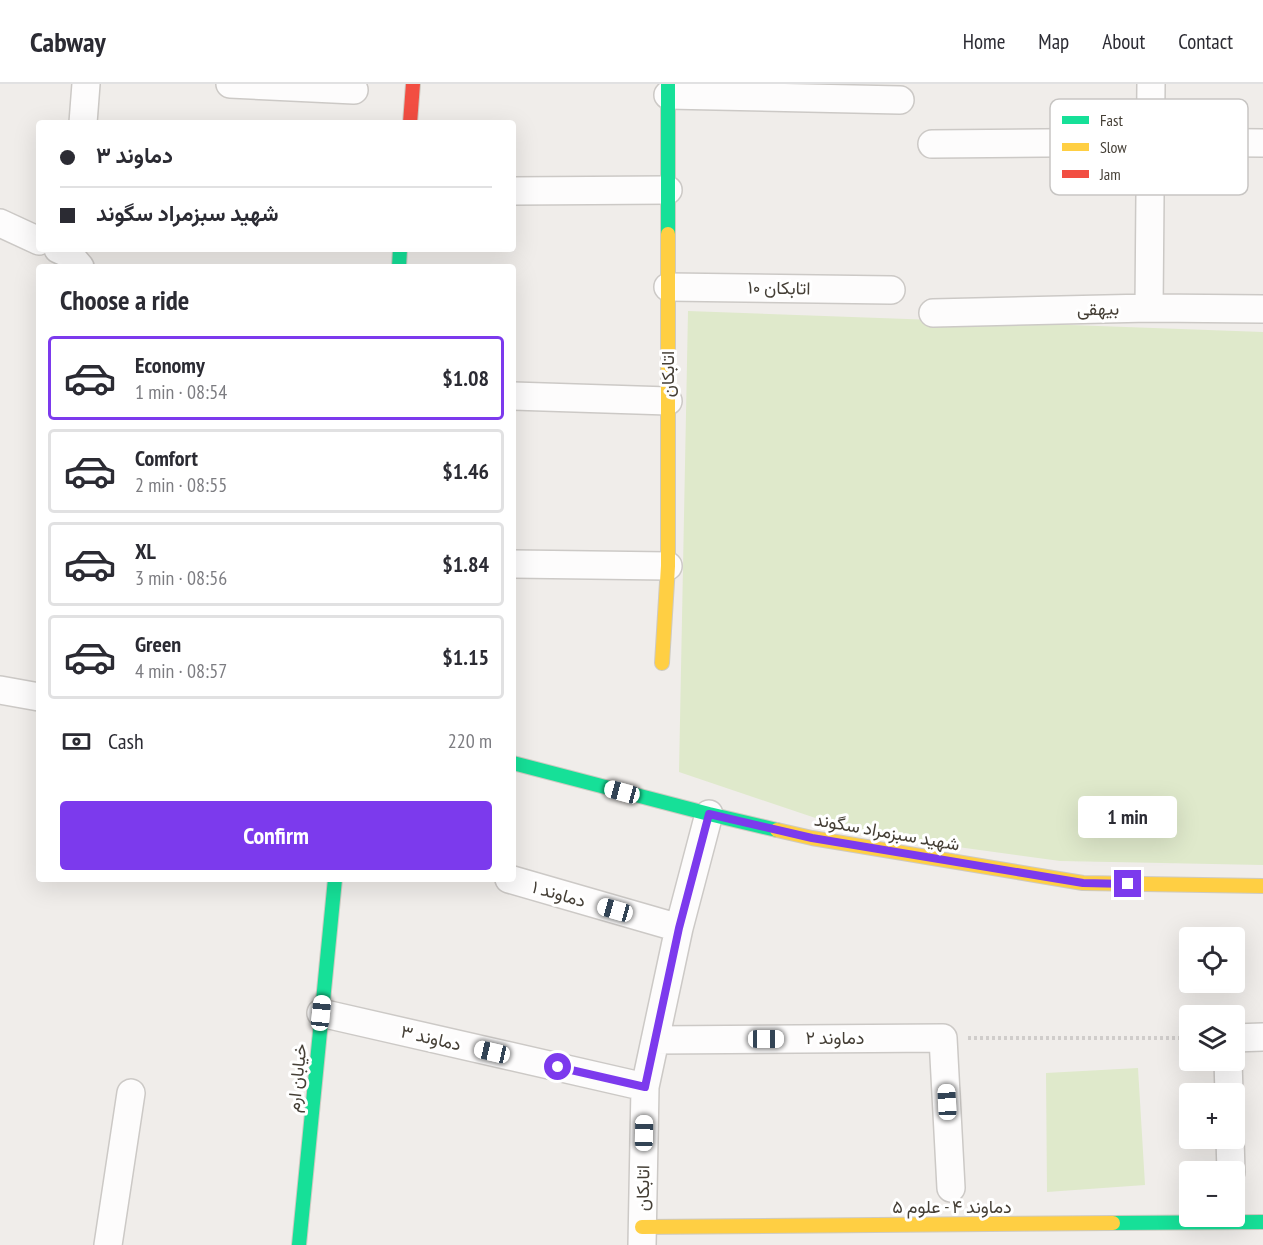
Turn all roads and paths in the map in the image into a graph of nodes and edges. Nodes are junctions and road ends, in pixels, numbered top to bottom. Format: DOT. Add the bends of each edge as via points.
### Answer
graph roads {
  1 [pos="86,84"];
  2 [pos="230,84"];
  3 [pos="413,84"];
  4 [pos="1151,84"];
  5 [pos="354,90"];
  6 [pos="668,90"];
  7 [pos="1151,99"];
  8 [pos="900,100"];
  9 [pos="83,120"];
  10 [pos="410,120"];
  11 [pos="1050,143"];
  12 [pos="1248,143"];
  13 [pos="1263,143"];
  14 [pos="933,144"];
  15 [pos="516,190"];
  16 [pos="668,190"];
  17 [pos="1150,195"];
  18 [pos="0,223"];
  19 [pos="36,240"];
  20 [pos="668,287"];
  21 [pos="891,290"];
  22 [pos="1149,308"];
  23 [pos="1263,309"];
  24 [pos="933,313"];
  25 [pos="516,396"];
  26 [pos="668,401"];
  27 [pos="516,564"];
  28 [pos="668,566"];
  29 [pos="662,663"];
  30 [pos="0,690"];
  31 [pos="36,696"];
  32 [pos="516,764"];
  33 [pos="709,814"];
  34 [pos="516,881"];
  35 [pos="335,882"];
  36 [pos="1263,886"];
  37 [pos="679,928"];
  38 [pos="321,1013"];
  39 [pos="943,1038"];
  40 [pos="1179,1038"];
  41 [pos="1245,1038"];
  42 [pos="1263,1038"];
  43 [pos="655,1040"];
  44 [pos="645,1087"];
  45 [pos="131,1093"];
  46 [pos="951,1188"];
  47 [pos="1245,1220"];
  48 [pos="1179,1221"];
  49 [pos="1263,1222"];
  50 [pos="642,1236"];
  51 [pos="108,1245"];
  52 [pos="299,1245"];
  1 -- 9 [label="street"];
  2 -- 5 [label="street"];
  3 -- 10 [label="street"];
  4 -- 7 [label="street"];
  6 -- 8 [label="street"];
  6 -- 16 [label="street, اتابکان"];
  11 -- 14 [label="street"];
  12 -- 13 [label="street"];
  15 -- 16 [label="street"];
  16 -- 20 [label="street, اتابکان"];
  17 -- 22 [label="street"];
  18 -- 19 [label="street"];
  20 -- 21 [label="street, اتابکان ۱۰"];
  20 -- 26 [label="street, اتابکان"];
  22 -- 23 [label="street, بیهقی"];
  22 -- 24 [label="street, بیهقی"];
  25 -- 26 [label="street"];
  26 -- 28 [label="street, اتابکان"];
  27 -- 28 [label="street"];
  28 -- 29 [label="street, اتابکان"];
  30 -- 31 [label="street"];
  32 -- 33 [label="street, شهید سبزمراد سگوند"];
  33 -- 36 [label="street, شهید سبزمراد سگوند" via="812,838 1083,883"];
  33 -- 37 [label="street, اتابکان"];
  34 -- 37 [label="street, دماوند ۱"];
  35 -- 38 [label="street, خیابان ارم"];
  37 -- 43 [label="street, اتابکان"];
  38 -- 44 [label="street, دماوند ۳"];
  38 -- 52 [label="street, خیابان ارم"];
  39 -- 40 [label="path"];
  39 -- 43 [label="street, دماوند ۲"];
  39 -- 46 [label="street"];
  41 -- 42 [label="street"];
  43 -- 44 [label="street, اتابکان"];
  44 -- 50 [label="street, اتابکان"];
  45 -- 51 [label="street"];
  47 -- 49 [label="street, دماوند ۴ - علوم ۵"];
  48 -- 50 [label="street, دماوند ۴ - علوم ۵"];
}
